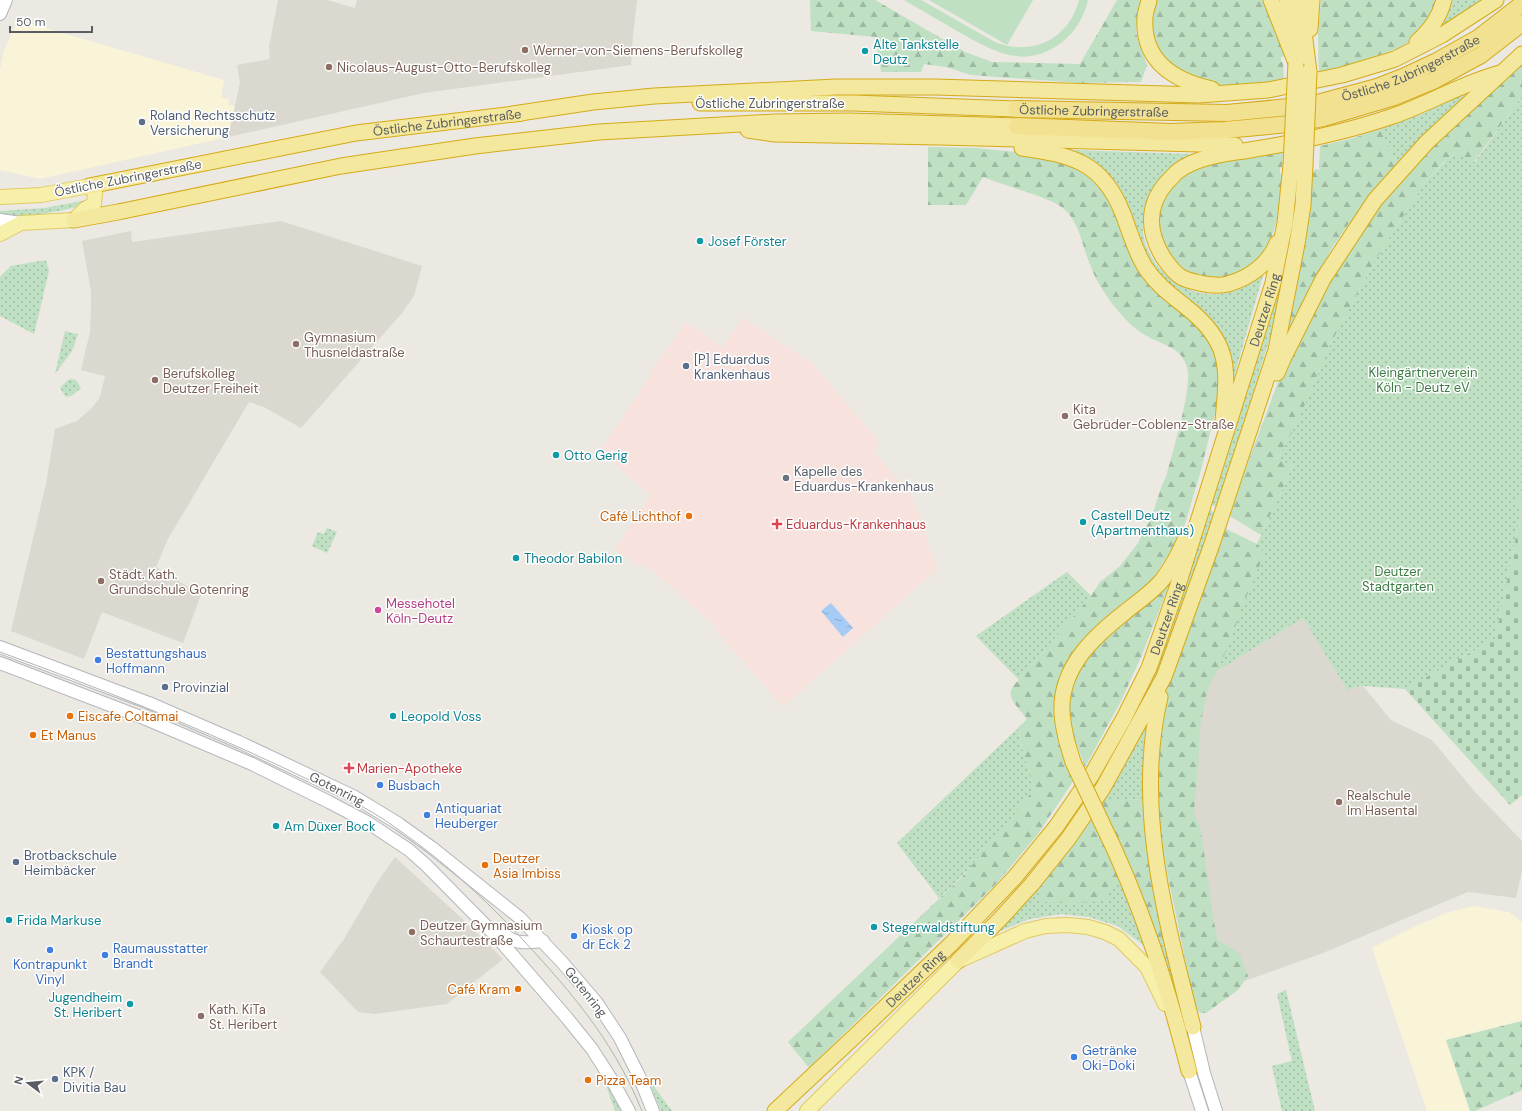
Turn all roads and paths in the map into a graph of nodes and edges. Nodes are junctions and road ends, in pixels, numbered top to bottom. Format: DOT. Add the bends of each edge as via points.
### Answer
graph roads {
  1 [pos="6,0"];
  2 [pos="1149,0"];
  3 [pos="1271,0"];
  4 [pos="1287,0"];
  5 [pos="1300,0"];
  6 [pos="1312,0"];
  7 [pos="1444,0"];
  8 [pos="1496,0"];
  9 [pos="1522,4"];
  10 [pos="0,14"];
  11 [pos="1522,24"];
  12 [pos="1522,54"];
  13 [pos="1303,59"];
  14 [pos="1395,59"];
  15 [pos="1500,73"];
  16 [pos="1232,93"];
  17 [pos="1016,109"];
  18 [pos="513,114"];
  19 [pos="722,126"];
  20 [pos="1017,126"];
  21 [pos="940,137"];
  22 [pos="1282,145"];
  23 [pos="1298,165"];
  24 [pos="90,186"];
  25 [pos="3,195"];
  26 [pos="0,220"];
  27 [pos="74,220"];
  28 [pos="21,223"];
  29 [pos="1285,223"];
  30 [pos="0,234"];
  31 [pos="1221,446"];
  32 [pos="1205,497"];
  33 [pos="1212,544"];
  34 [pos="0,648"];
  35 [pos="0,663"];
  36 [pos="1164,677"];
  37 [pos="520,918"];
  38 [pos="484,923"];
  39 [pos="513,941"];
  40 [pos="543,941"];
  41 [pos="958,961"];
  42 [pos="1193,1026"];
  43 [pos="1189,1071"];
  44 [pos="629,1111"];
  45 [pos="653,1111"];
  46 [pos="775,1111"];
  47 [pos="807,1111"];
  48 [pos="1202,1111"];
  49 [pos="1216,1111"];
  1 -- 10 [label="main road"];
  2 -- 16 [label="highway" via="1145,18 1146,38 1153,55 1164,69 1179,79 1197,86"];
  3 -- 13 [label="highway"];
  4 -- 13 [label="highway, Deutzer Ring"];
  5 -- 13 [label="highway, Deutzer Ring"];
  6 -- 13 [label="highway" via="1310,30"];
  7 -- 14 [label="highway" via="1431,30"];
  8 -- 14 [label="highway" via="1442,35"];
  9 -- 17 [label="highway, Östliche Zubringerstraße" via="1478,38 1409,74 1376,87 1310,105 1228,113"];
  11 -- 20 [label="highway, Östliche Zubringerstraße" via="1481,55 1435,80 1394,97 1323,118 1225,130 1171,132"];
  12 -- 15 [label="highway"];
  13 -- 23 [label="highway, Deutzer Ring, bridge" via="1308,72"];
  14 -- 16 [label="highway" via="1342,75 1268,90"];
  15 -- 22 [label="highway" via="1472,82 1394,116"];
  15 -- 33 [label="highway" via="1427,142 1375,200 1323,279 1283,359"];
  16 -- 18 [label="highway" via="1199,95 843,87 654,96"];
  17 -- 18 [label="highway, Östliche Zubringerstraße" via="852,103 697,103"];
  18 -- 24 [label="highway, Östliche Zubringerstraße" via="356,132"];
  19 -- 20 [label="highway, Östliche Zubringerstraße" via="849,121"];
  19 -- 21 [label="highway" via="775,134"];
  19 -- 27 [label="highway, Östliche Zubringerstraße" via="599,132 467,147 341,166"];
  21 -- 22 [label="highway" via="1207,146"];
  21 -- 31 [label="highway" via="1055,153 1076,159 1103,178 1123,213 1145,267 1163,288 1197,315 1219,343 1226,364"];
  22 -- 29 [label="highway" via="1211,157 1192,163 1177,172 1162,189 1153,207 1151,225 1159,250 1170,267 1180,276 1208,285 1226,285 1249,276 1264,263 1273,252"];
  23 -- 29 [label="highway, Deutzer Ring"];
  23 -- 33 [label="highway, Deutzer Ring" via="1303,205 1276,350"];
  24 -- 25 [label="main road, Östliche Zubringerstraße" via="41,195"];
  24 -- 27 [label="main road" via="95,193 94,204"];
  26 -- 28 [label="main road, Östliche Zubringerstraße"];
  27 -- 28 [label="main road, Östliche Zubringerstraße"];
  28 -- 30 [label="main road, Östliche Zubringerstraße"];
  29 -- 31 [label="highway, Deutzer Ring" via="1273,283"];
  31 -- 32 [label="highway, Deutzer Ring"];
  32 -- 43 [label="highway, bridge" via="1180,551 1163,579 1100,632 1085,648 1069,676 1062,702 1063,723 1073,762 1121,862 1149,936 1172,1004"];
  32 -- 46 [label="highway, Deutzer Ring" via="1178,585 1148,668 1124,718 1091,776 1056,827 1015,877 952,943"];
  33 -- 36 [label="highway, Deutzer Ring"];
  34 -- 37 [label="main road, Gotenring" via="161,708 354,796 385,814 431,847"];
  35 -- 38 [label="main road, Gotenring" via="184,735 271,773 378,828 426,865"];
  36 -- 41 [label="highway, Deutzer Ring" via="1104,788 1068,839 1032,884"];
  36 -- 42 [label="highway" via="1152,754 1154,850 1167,921"];
  37 -- 39 [label="main road" via="522,933 520,938"];
  37 -- 40 [label="main road, Gotenring"];
  38 -- 39 [label="main road" via="497,928"];
  38 -- 44 [label="main road, Gotenring" via="592,1049"];
  39 -- 40 [label="main road"];
  40 -- 45 [label="main road, Gotenring" via="596,1003 620,1038"];
  41 -- 43 [label="main road" via="1025,931 1046,926 1088,927 1105,932 1119,939 1147,967 1159,989"];
  41 -- 47 [label="main road, Deutzer Ring"];
  42 -- 49 [label="main road"];
  43 -- 48 [label="main road"];
}
